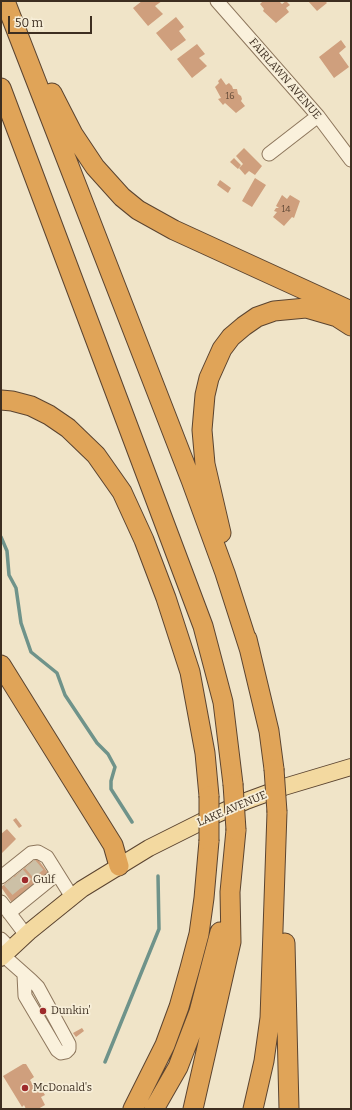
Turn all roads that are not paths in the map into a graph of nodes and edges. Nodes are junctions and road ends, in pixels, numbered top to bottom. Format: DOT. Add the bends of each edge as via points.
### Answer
graph roads {
  1 [pos="5,1"];
  2 [pos="8,1"];
  3 [pos="216,1"];
  4 [pos="1,88"];
  5 [pos="318,116"];
  6 [pos="269,154"];
  7 [pos="351,160"];
  8 [pos="351,311"];
  9 [pos="351,326"];
  10 [pos="1,400"];
  11 [pos="250,651"];
  12 [pos="1,665"];
  13 [pos="1,684"];
  14 [pos="351,767"];
  15 [pos="277,812"];
  16 [pos="119,866"];
  17 [pos="57,874"];
  18 [pos="9,875"];
  19 [pos="230,892"];
  20 [pos="72,897"];
  21 [pos="1,902"];
  22 [pos="9,913"];
  23 [pos="26,935"];
  24 [pos="4,950"];
  25 [pos="24,975"];
  26 [pos="133,1109"];
  27 [pos="154,1109"];
  28 [pos="193,1109"];
  29 [pos="253,1109"];
  30 [pos="288,1109"];
  1 -- 11 [label="highway" via="191,480"];
  2 -- 8 [label="highway" via="73,134 95,168 122,197 155,221"];
  3 -- 5 [label="street, FAIRLAWN AVENUE"];
  4 -- 19 [label="highway, bridge" via="209,643 223,702 233,784 236,830"];
  5 -- 6 [label="street"];
  5 -- 7 [label="street, FAIRLAWN AVENUE"];
  9 -- 11 [label="highway" via="337,317 306,308 274,311 257,317 231,337 214,363 209,378 202,430 205,464"];
  10 -- 26 [label="highway, bridge" via="31,406 68,428 96,455 122,492 166,598 190,672 205,753 209,796 209,841 204,898 199,934 179,1007 165,1045"];
  11 -- 15 [label="highway, bridge" via="269,730"];
  12 -- 16 [label="highway" via="113,845"];
  13 -- 16 [label="highway" via="104,851"];
  14 -- 16 [label="main road, LAKE AVENUE" via="246,801 179,832"];
  15 -- 29 [label="highway" via="270,1018"];
  15 -- 30 [label="highway" via="287,978"];
  16 -- 20 [label="main road, LAKE AVENUE"];
  17 -- 18 [label="street" via="47,857 38,852 31,853 27,861"];
  17 -- 20 [label="street"];
  17 -- 22 [label="street" via="44,880"];
  19 -- 27 [label="highway" via="199,1012 178,1067"];
  19 -- 28 [label="highway" via="231,942"];
  20 -- 23 [label="main road, LAKE AVENUE"];
  21 -- 22 [label="street"];
  22 -- 23 [label="street"];
  23 -- 24 [label="main road, LAKE AVENUE"];
  24 -- 25 [label="street"];
  25 -- 25 [label="street" via="25,996 57,1050 61,1053 66,1052 69,1044 56,1018 38,987"];
}
